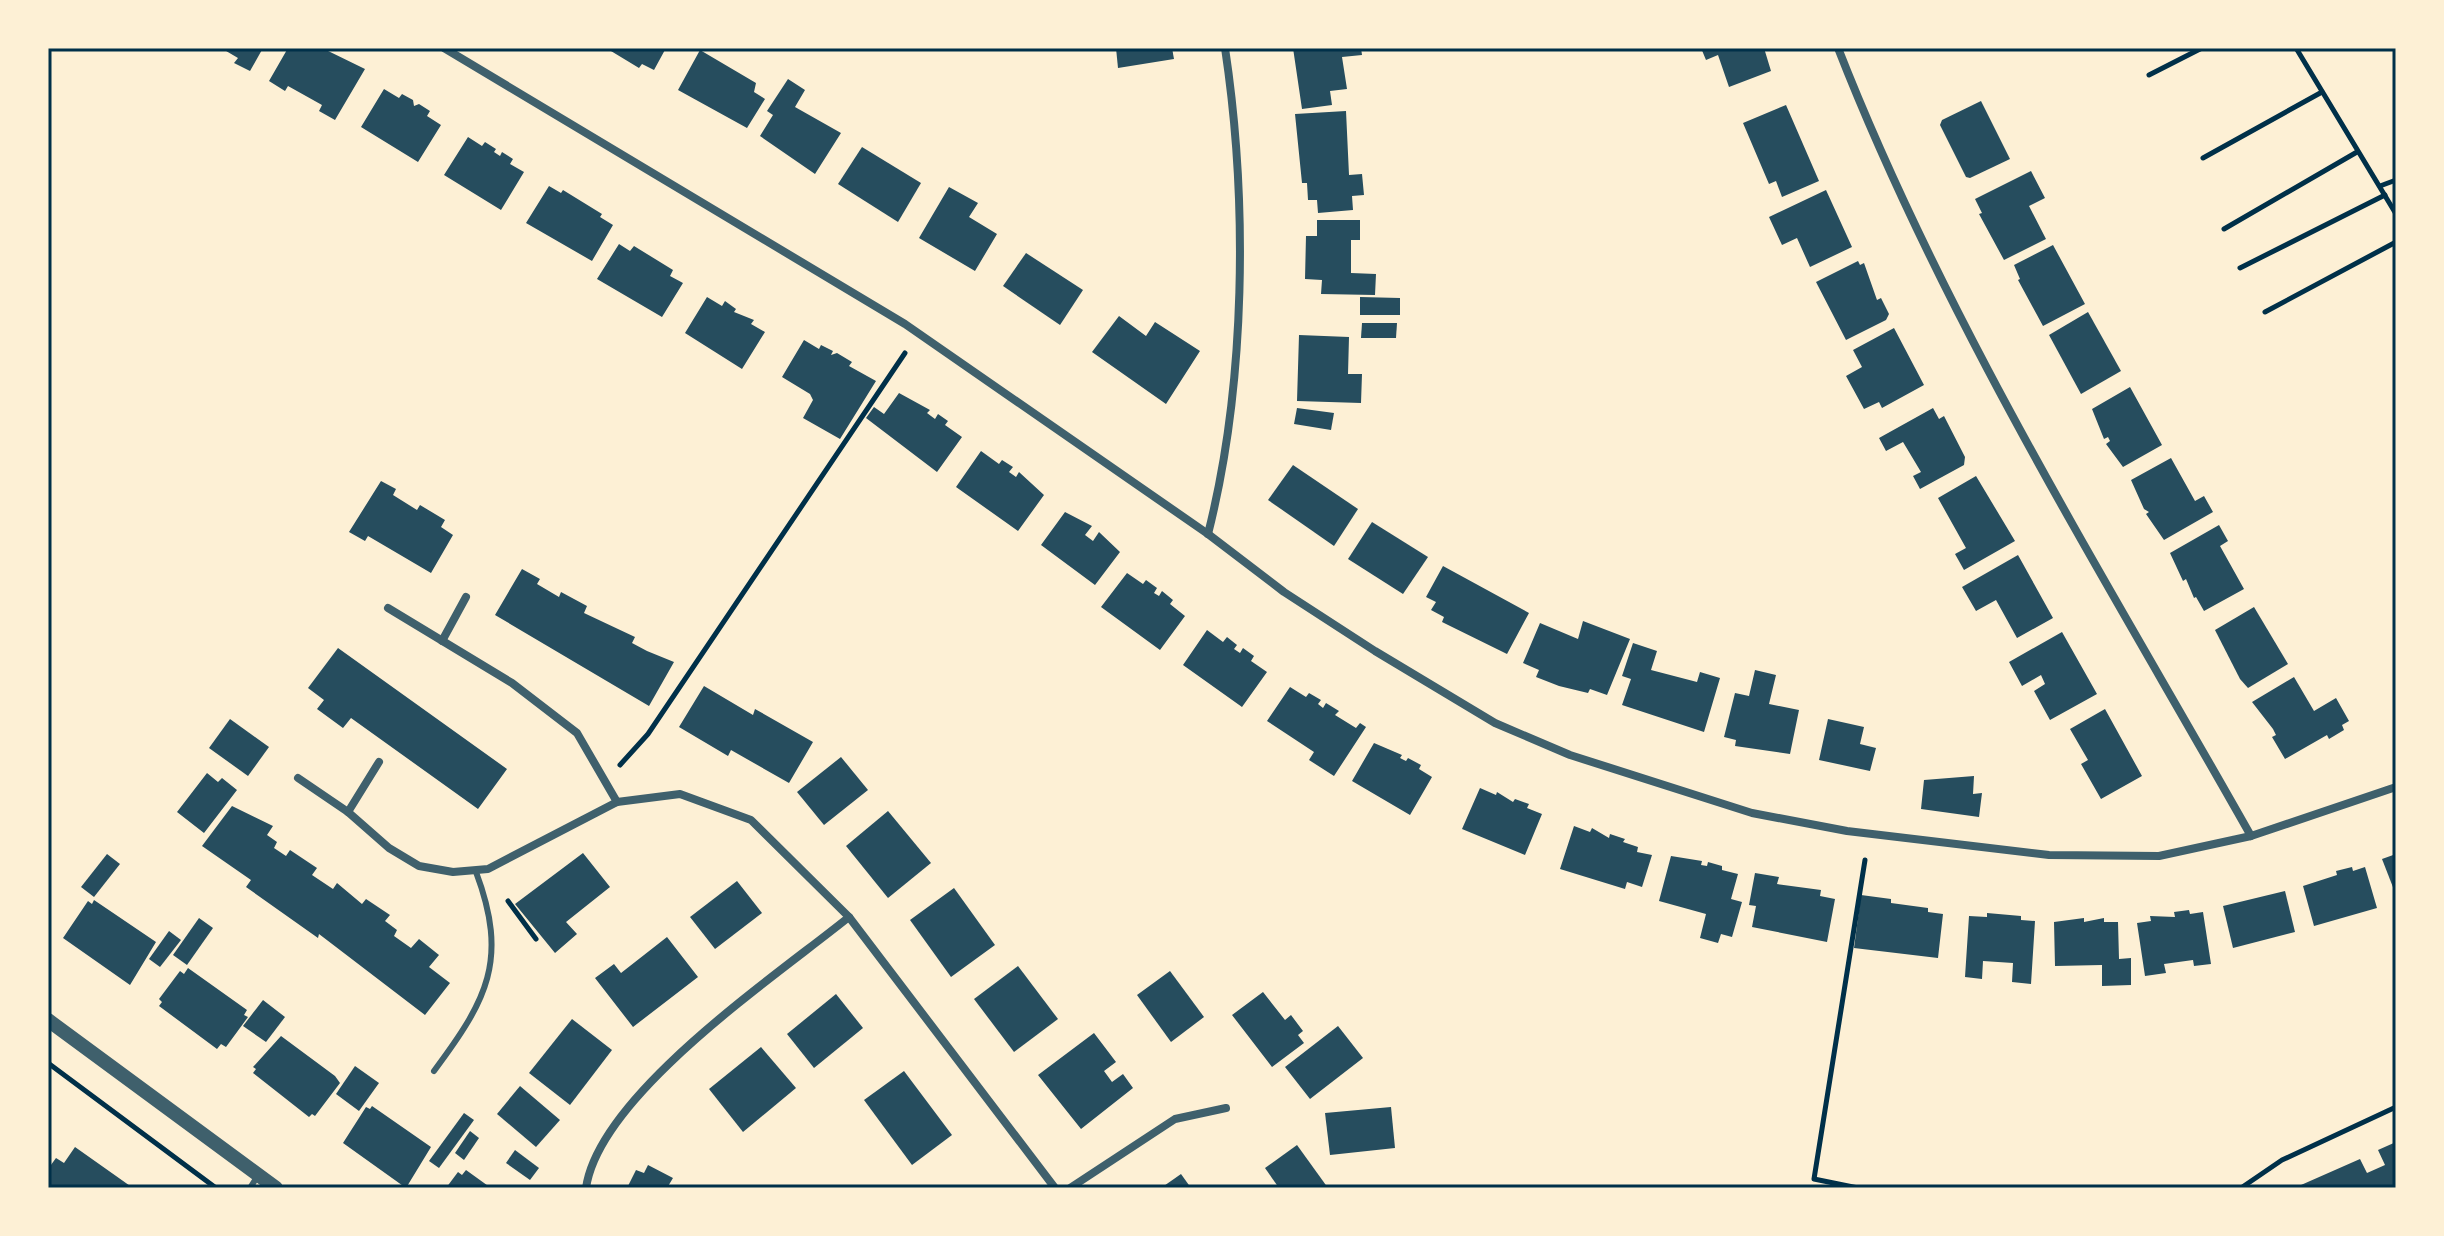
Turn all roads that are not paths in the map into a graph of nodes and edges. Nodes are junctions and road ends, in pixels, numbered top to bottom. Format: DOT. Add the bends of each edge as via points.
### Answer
graph roads {
  1 [pos="444,48"];
  2 [pos="1225,48"];
  3 [pos="1838,48"];
  4 [pos="1208,534"];
  5 [pos="466,597"];
  6 [pos="388,608"];
  7 [pos="442,641"];
  8 [pos="379,762"];
  9 [pos="298,778"];
  10 [pos="2396,787"];
  11 [pos="617,802"];
  12 [pos="348,812"];
  13 [pos="2251,836"];
  14 [pos="476,872"];
  15 [pos="849,917"];
  16 [pos="48,1020"];
  17 [pos="434,1071"];
  18 [pos="1226,1108"];
  19 [pos="259,1174"];
  20 [pos="250,1188"];
  21 [pos="276,1188"];
  22 [pos="586,1188"];
  23 [pos="1055,1188"];
  24 [pos="1070,1188"];
  1 -- 4 [label="street" via="905,324"];
  2 -- 4 [label="street" via="1237,174 1238,352 1221,484"];
  3 -- 13 [label="street" via="1937,268 2017,421"];
  4 -- 13 [label="street" via="1284,592 1495,723 1570,755 1752,813 1847,831 2049,855 2159,856"];
  5 -- 7 [label="street"];
  6 -- 7 [label="street"];
  7 -- 11 [label="street" via="512,683 577,733"];
  8 -- 12 [label="street"];
  9 -- 12 [label="street"];
  10 -- 13 [label="street"];
  11 -- 14 [label="street"];
  11 -- 15 [label="street" via="680,794 751,820"];
  12 -- 14 [label="street" via="419,866"];
  14 -- 17 [label="lane" via="494,953 472,1020"];
  15 -- 22 [label="street" via="668,1063 599,1146"];
  15 -- 23 [label="street"];
  16 -- 19 [label="street"];
  18 -- 24 [label="street" via="1175,1119"];
  19 -- 20 [label="lane"];
  19 -- 21 [label="street"];
}
